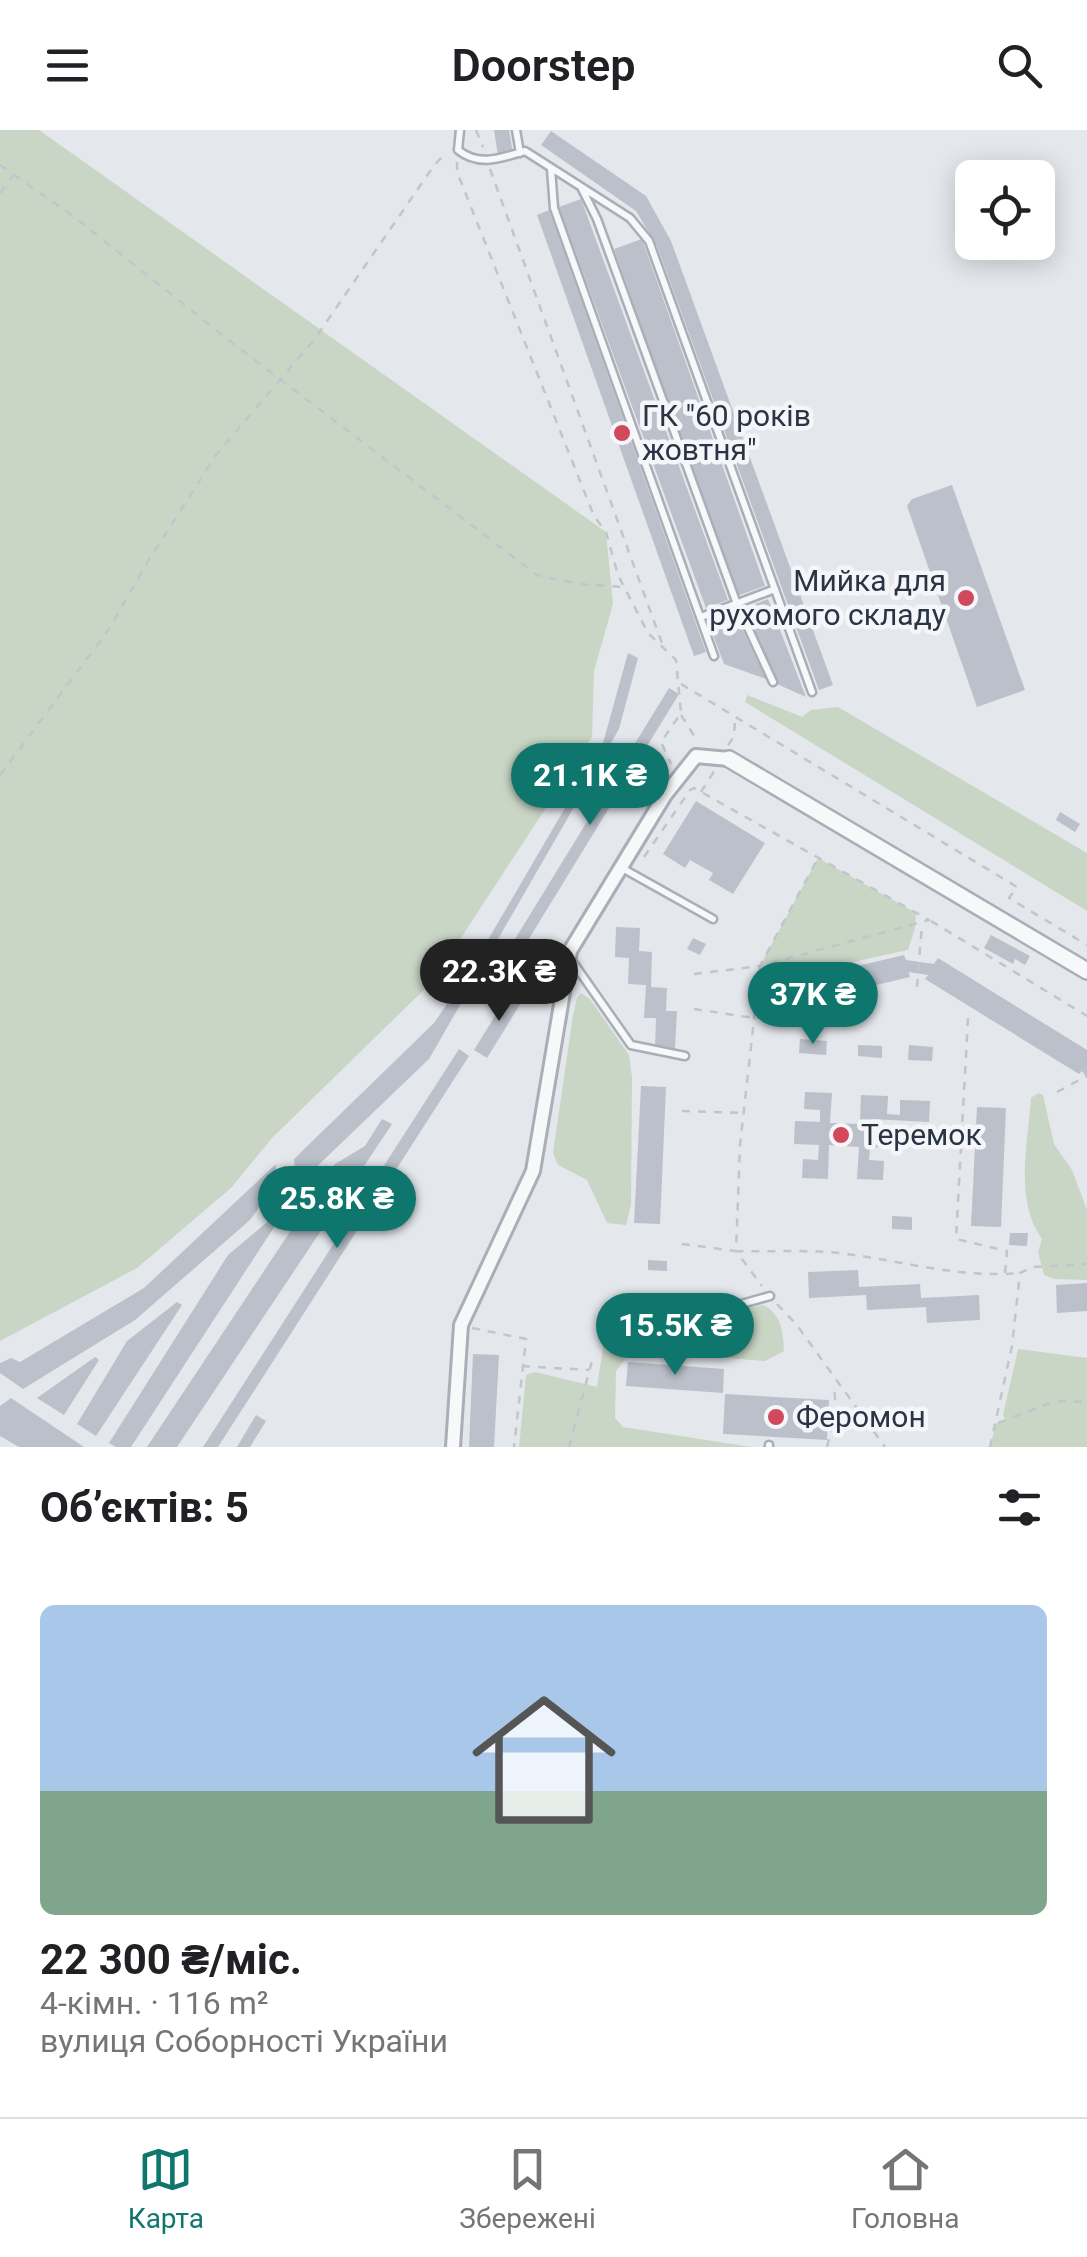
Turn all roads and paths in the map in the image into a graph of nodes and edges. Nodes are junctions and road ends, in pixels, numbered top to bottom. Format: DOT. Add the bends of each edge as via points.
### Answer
graph roads {
  1 [pos="460,130"];
  2 [pos="476,130"];
  3 [pos="516,130"];
  4 [pos="458,150"];
  5 [pos="520,153"];
  6 [pos="458,162"];
  7 [pos="487,165"];
  8 [pos="0,166"];
  9 [pos="551,168"];
  10 [pos="14,175"];
  11 [pos="580,186"];
  12 [pos="0,194"];
  13 [pos="281,379"];
  14 [pos="626,587"];
  15 [pos="775,589"];
  16 [pos="737,604"];
  17 [pos="701,617"];
  18 [pos="664,646"];
  19 [pos="714,656"];
  20 [pos="773,682"];
  21 [pos="680,684"];
  22 [pos="812,692"];
  23 [pos="680,713"];
  24 [pos="708,757"];
  25 [pos="729,758"];
  26 [pos="0,774"];
  27 [pos="678,779"];
  28 [pos="818,858"];
  29 [pos="626,871"];
  30 [pos="712,919"];
  31 [pos="929,920"];
  32 [pos="922,922"];
  33 [pos="1087,945"];
  34 [pos="569,957"];
  35 [pos="760,966"];
  36 [pos="1087,971"];
  37 [pos="694,974"];
  38 [pos="917,987"];
  39 [pos="694,1010"];
  40 [pos="784,1016"];
  41 [pos="1087,1016"];
  42 [pos="754,1018"];
  43 [pos="968,1018"];
  44 [pos="685,1056"];
  45 [pos="1087,1076"];
  46 [pos="1058,1092"];
  47 [pos="682,1111"];
  48 [pos="744,1114"];
  49 [pos="682,1244"];
  50 [pos="736,1252"];
  51 [pos="1087,1264"];
  52 [pos="1020,1273"];
  53 [pos="1005,1274"];
  54 [pos="770,1296"];
  55 [pos="611,1313"];
  56 [pos="461,1325"];
  57 [pos="592,1361"];
  58 [pos="520,1366"];
  59 [pos="590,1370"];
  60 [pos="834,1381"];
  61 [pos="1087,1402"];
  62 [pos="996,1424"];
  63 [pos="452,1447"];
  64 [pos="514,1447"];
  65 [pos="570,1447"];
  66 [pos="826,1447"];
  67 [pos="884,1447"];
  68 [pos="990,1447"];
  1 -- 4 [label="lane"];
  2 -- 7 [label="path"];
  3 -- 5 [label="lane"];
  4 -- 6 [label="path"];
  4 -- 7 [label="lane"];
  5 -- 7 [label="lane"];
  5 -- 9 [label="lane"];
  6 -- 13 [label="path" via="440,159 433,167 340,306"];
  6 -- 14 [label="path" via="534,368"];
  7 -- 18 [label="path"];
  8 -- 10 [label="path"];
  9 -- 11 [label="lane"];
  9 -- 17 [label="lane" via="554,208"];
  10 -- 12 [label="path"];
  10 -- 13 [label="path"];
  11 -- 15 [label="lane" via="630,218 649,241"];
  11 -- 16 [label="lane"];
  13 -- 14 [label="path" via="537,575"];
  13 -- 26 [label="path" via="216,454 107,632"];
  14 -- 18 [label="path" via="648,633"];
  15 -- 16 [label="lane"];
  15 -- 22 [label="lane"];
  16 -- 17 [label="lane"];
  16 -- 20 [label="lane"];
  17 -- 19 [label="lane"];
  18 -- 21 [label="path" via="676,660"];
  21 -- 23 [label="path"];
  21 -- 33 [label="path" via="1016,886 1010,898"];
  23 -- 24 [label="path"];
  23 -- 27 [label="path" via="661,742"];
  24 -- 25 [label="street"];
  24 -- 27 [label="street" via="696,756"];
  25 -- 36 [label="street"];
  27 -- 29 [label="street"];
  28 -- 29 [label="path" via="694,788"];
  28 -- 31 [label="path"];
  28 -- 35 [label="path"];
  29 -- 30 [label="lane"];
  29 -- 34 [label="street"];
  31 -- 32 [label="path"];
  31 -- 41 [label="path"];
  32 -- 35 [label="path"];
  32 -- 38 [label="path"];
  34 -- 44 [label="lane" via="631,1046"];
  34 -- 56 [label="street" via="533,1172"];
  35 -- 37 [label="path"];
  35 -- 42 [label="path"];
  39 -- 42 [label="path"];
  40 -- 42 [label="path"];
  42 -- 48 [label="path"];
  43 -- 53 [label="path" via="956,1240 1007,1251"];
  45 -- 46 [label="path"];
  47 -- 48 [label="path"];
  48 -- 50 [label="path"];
  49 -- 50 [label="path"];
  50 -- 53 [label="path" via="830,1252"];
  50 -- 54 [label="path"];
  51 -- 52 [label="path"];
  52 -- 53 [label="path"];
  52 -- 62 [label="path"];
  54 -- 55 [label="lane" via="713,1312"];
  54 -- 60 [label="path"];
  56 -- 58 [label="path" via="526,1339"];
  56 -- 63 [label="street"];
  57 -- 59 [label="path"];
  58 -- 59 [label="path"];
  58 -- 64 [label="path"];
  59 -- 65 [label="path"];
  60 -- 66 [label="path" via="836,1412"];
  60 -- 67 [label="path"];
  61 -- 62 [label="path" via="1054,1401"];
  62 -- 68 [label="path"];
}
